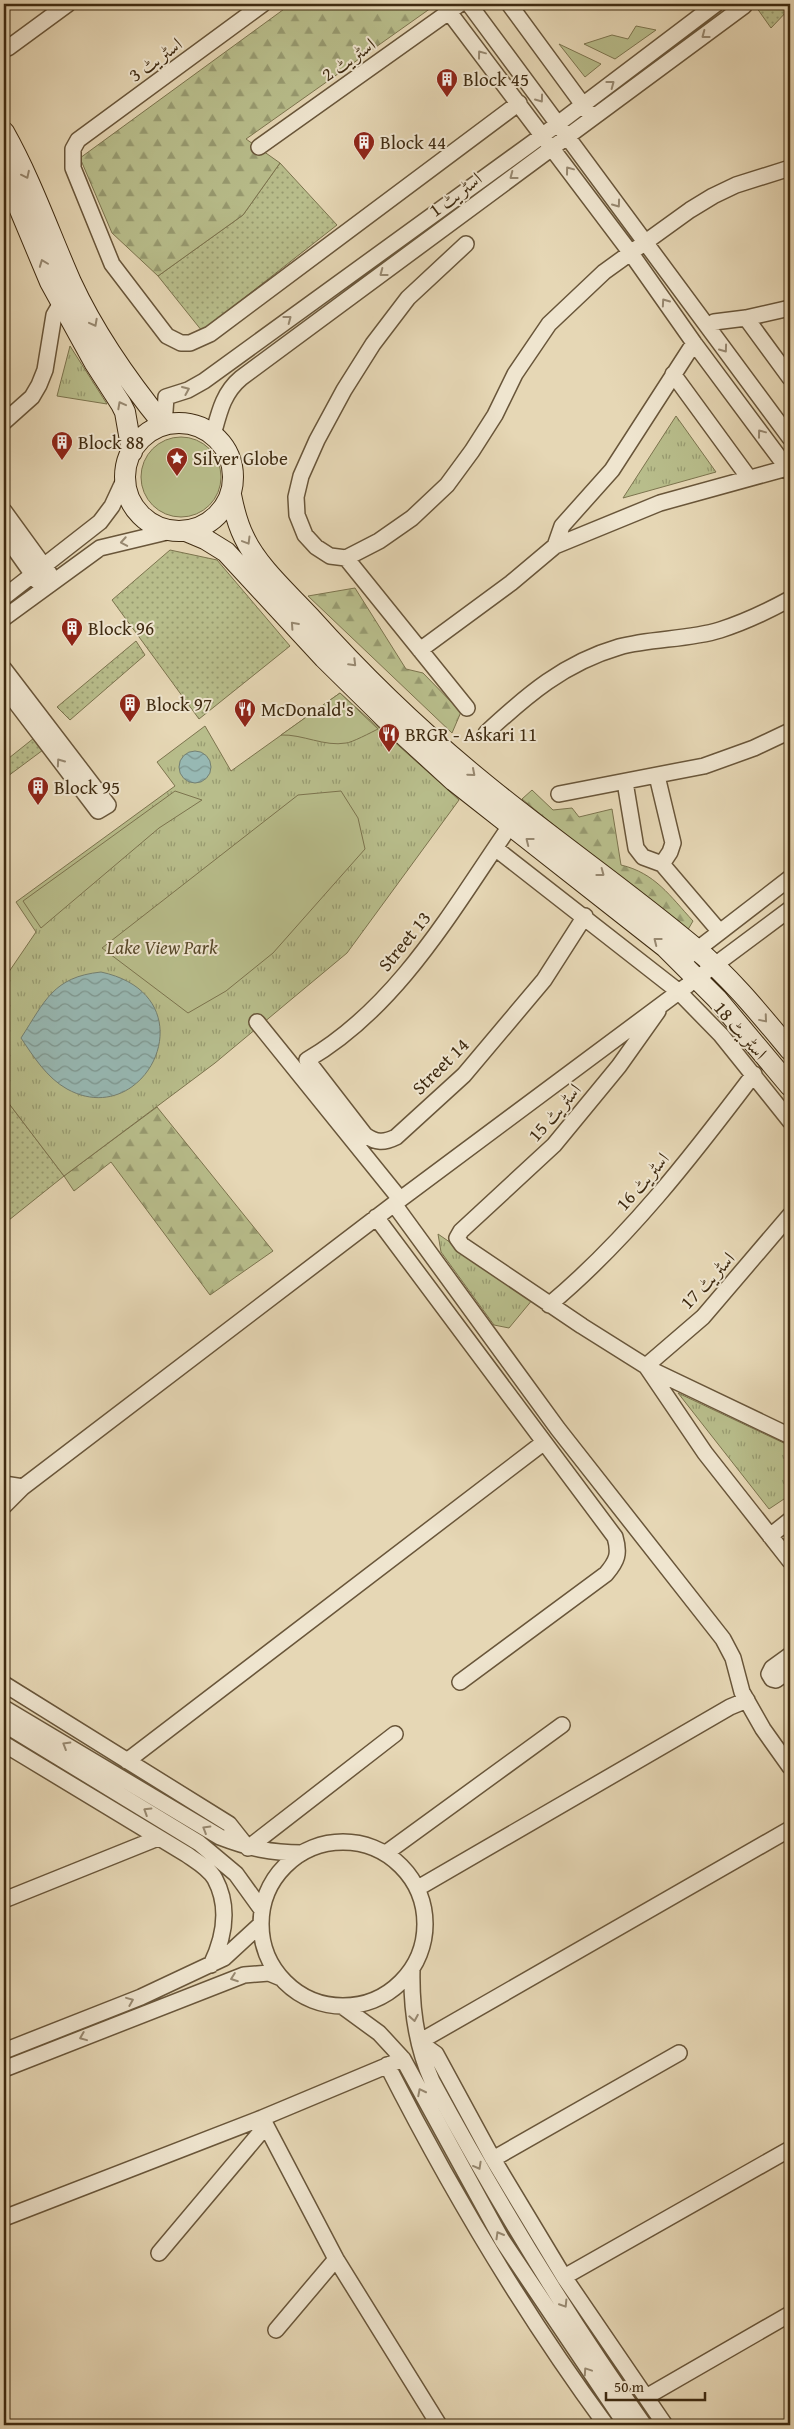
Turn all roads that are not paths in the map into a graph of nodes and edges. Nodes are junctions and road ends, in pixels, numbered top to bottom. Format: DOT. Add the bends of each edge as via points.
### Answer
graph roads {
  1 [pos="68,4"];
  2 [pos="263,4"];
  3 [pos="469,4"];
  4 [pos="509,4"];
  5 [pos="716,4"];
  6 [pos="743,5"];
  7 [pos="451,6"];
  8 [pos="8,48"];
  9 [pos="519,103"];
  10 [pos="583,104"];
  11 [pos="593,118"];
  12 [pos="558,124"];
  13 [pos="4,132"];
  14 [pos="543,135"];
  15 [pos="568,136"];
  16 [pos="259,147"];
  17 [pos="552,148"];
  18 [pos="790,168"];
  19 [pos="4,172"];
  20 [pos="645,242"];
  21 [pos="466,244"];
  22 [pos="630,252"];
  23 [pos="61,303"];
  24 [pos="787,313"];
  25 [pos="746,318"];
  26 [pos="708,327"];
  27 [pos="694,343"];
  28 [pos="673,374"];
  29 [pos="790,378"];
  30 [pos="4,422"];
  31 [pos="164,425"];
  32 [pos="213,435"];
  33 [pos="790,438"];
  34 [pos="132,452"];
  35 [pos="789,470"];
  36 [pos="125,478"];
  37 [pos="749,478"];
  38 [pos="231,495"];
  39 [pos="4,511"];
  40 [pos="178,531"];
  41 [pos="4,534"];
  42 [pos="555,546"];
  43 [pos="346,558"];
  44 [pos="39,570"];
  45 [pos="48,584"];
  46 [pos="4,597"];
  47 [pos="790,599"];
  48 [pos="4,618"];
  49 [pos="420,650"];
  50 [pos="4,669"];
  51 [pos="4,687"];
  52 [pos="467,708"];
  53 [pos="44,730"];
  54 [pos="790,731"];
  55 [pos="486,733"];
  56 [pos="657,776"];
  57 [pos="625,782"];
  58 [pos="560,794"];
  59 [pos="510,826"];
  60 [pos="495,848"];
  61 [pos="662,864"];
  62 [pos="790,878"];
  63 [pos="790,909"];
  64 [pos="585,916"];
  65 [pos="720,932"];
  66 [pos="696,949"];
  67 [pos="681,962"];
  68 [pos="714,966"];
  69 [pos="696,978"];
  70 [pos="678,991"];
  71 [pos="666,1000"];
  72 [pos="257,1022"];
  73 [pos="790,1050"];
  74 [pos="307,1060"];
  75 [pos="754,1074"];
  76 [pos="790,1086"];
  77 [pos="790,1121"];
  78 [pos="397,1201"];
  79 [pos="790,1215"];
  80 [pos="376,1217"];
  81 [pos="549,1305"];
  82 [pos="646,1366"];
  83 [pos="790,1436"];
  84 [pos="543,1443"];
  85 [pos="4,1484"];
  86 [pos="23,1487"];
  87 [pos="4,1506"];
  88 [pos="790,1520"];
  89 [pos="770,1536"];
  90 [pos="790,1561"];
  91 [pos="790,1655"];
  92 [pos="790,1670"];
  93 [pos="460,1682"];
  94 [pos="4,1684"];
  95 [pos="747,1700"];
  96 [pos="4,1708"];
  97 [pos="4,1724"];
  98 [pos="562,1726"];
  99 [pos="395,1734"];
  100 [pos="4,1744"];
  101 [pos="127,1761"];
  102 [pos="790,1767"];
  103 [pos="790,1830"];
  104 [pos="158,1838"];
  105 [pos="248,1848"];
  106 [pos="302,1853"];
  107 [pos="386,1853"];
  108 [pos="418,1888"];
  109 [pos="4,1900"];
  110 [pos="262,1917"];
  111 [pos="211,1964"];
  112 [pos="412,1969"];
  113 [pos="282,1978"];
  114 [pos="342,2006"];
  115 [pos="419,2042"];
  116 [pos="4,2051"];
  117 [pos="679,2053"];
  118 [pos="403,2059"];
  119 [pos="387,2065"];
  120 [pos="4,2068"];
  121 [pos="263,2122"];
  122 [pos="790,2149"];
  123 [pos="493,2159"];
  124 [pos="4,2218"];
  125 [pos="159,2253"];
  126 [pos="336,2259"];
  127 [pos="564,2277"];
  128 [pos="790,2314"];
  129 [pos="276,2330"];
  130 [pos="646,2398"];
  131 [pos="439,2425"];
  132 [pos="606,2425"];
  133 [pos="626,2425"];
  134 [pos="644,2425"];
  135 [pos="665,2425"];
  1 -- 8 [label="street"];
  2 -- 9 [label="street, اسٹریٹ 3" via="78,140 73,149 73,168 112,264 167,336 181,343 190,343 210,334"];
  3 -- 12 [label="street, one-way"];
  4 -- 10 [label="street"];
  10 -- 5 [label="street, اسٹریٹ 1, one-way"];
  6 -- 11 [label="street, اسٹریٹ 1, one-way"];
  9 -- 7 [label="street, one-way"];
  7 -- 16 [label="street, اسٹریٹ 2"];
  9 -- 14 [label="street"];
  10 -- 11 [label="street"];
  10 -- 12 [label="street, اسٹریٹ 1"];
  11 -- 15 [label="street, اسٹریٹ 1"];
  12 -- 14 [label="street, اسٹریٹ 1"];
  12 -- 15 [label="street"];
  13 -- 31 [label="street, one-way" via="32,188 72,283 102,338 128,380"];
  14 -- 17 [label="street"];
  31 -- 14 [label="street, اسٹریٹ 1, one-way" via="166,397 204,381"];
  15 -- 17 [label="street, اسٹریٹ 1"];
  15 -- 20 [label="street, one-way"];
  22 -- 17 [label="street, one-way"];
  17 -- 32 [label="street, اسٹریٹ 1, one-way" via="237,382 220,408"];
  18 -- 20 [label="street" via="714,196"];
  23 -- 19 [label="street, one-way"];
  20 -- 22 [label="street"];
  20 -- 26 [label="street"];
  21 -- 43 [label="street" via="408,298 373,344 317,440 302,476 296,497 297,514 305,535 330,556"];
  27 -- 22 [label="street, one-way"];
  22 -- 43 [label="street" via="549,324 515,374 472,451 447,485 412,518 379,541"];
  23 -- 30 [label="street" via="54,315 45,370 38,385 32,397"];
  34 -- 23 [label="street, one-way" via="122,404"];
  24 -- 25 [label="street"];
  25 -- 26 [label="street" via="714,322"];
  25 -- 29 [label="street"];
  26 -- 33 [label="street, one-way"];
  27 -- 28 [label="street"];
  35 -- 27 [label="street, one-way"];
  28 -- 37 [label="street"];
  28 -- 42 [label="street" via="612,470 562,526"];
  31 -- 32 [label="street" via="190,424"];
  31 -- 34 [label="street" via="145,435"];
  32 -- 38 [label="street" via="229,456 234,482"];
  34 -- 36 [label="street"];
  35 -- 37 [label="street"];
  36 -- 40 [label="street" via="131,502 138,513 148,522"];
  36 -- 44 [label="street" via="112,506 100,522"];
  37 -- 42 [label="street" via="660,503"];
  38 -- 40 [label="street" via="214,520 200,528"];
  38 -- 66 [label="street, one-way" via="236,521 263,565 388,698 479,779"];
  39 -- 44 [label="street"];
  40 -- 45 [label="street, one-way" via="100,548"];
  59 -- 40 [label="street, one-way" via="454,781 385,718 324,658 226,552 205,538"];
  41 -- 44 [label="street"];
  42 -- 49 [label="street"];
  43 -- 49 [label="street"];
  44 -- 45 [label="street"];
  44 -- 46 [label="street"];
  45 -- 48 [label="street"];
  47 -- 55 [label="street" via="765,613 720,630 620,647 570,666 528,694"];
  49 -- 52 [label="street"];
  50 -- 53 [label="street"];
  51 -- 53 [label="street"];
  53 -- 53 [label="street, one-way" via="108,805 98,811"];
  54 -- 56 [label="street" via="704,766"];
  56 -- 57 [label="street"];
  56 -- 61 [label="street" via="673,842"];
  57 -- 58 [label="street"];
  57 -- 61 [label="street" via="636,848 643,857"];
  59 -- 60 [label="street, Street 13"];
  67 -- 59 [label="street, one-way"];
  60 -- 64 [label="street, اسٹریٹ 18"];
  60 -- 74 [label="street, Street 13" via="439,931 401,978 353,1027"];
  61 -- 65 [label="street"];
  62 -- 65 [label="street"];
  63 -- 68 [label="street"];
  64 -- 70 [label="street, اسٹریٹ 18"];
  64 -- 74 [label="street, Street 14" via="544,980 464,1075 396,1137 386,1142 373,1141 365,1135"];
  65 -- 66 [label="street"];
  66 -- 67 [label="street"];
  66 -- 68 [label="street"];
  67 -- 69 [label="street"];
  68 -- 69 [label="street"];
  68 -- 73 [label="street, one-way" via="738,988"];
  69 -- 70 [label="street"];
  69 -- 76 [label="street"];
  70 -- 71 [label="street"];
  70 -- 75 [label="street, اسٹریٹ 18"];
  71 -- 78 [label="street"];
  71 -- 81 [label="street, اسٹریٹ 15" via="554,1145 457,1238 462,1245"];
  72 -- 78 [label="street"];
  75 -- 77 [label="street, اسٹریٹ 18"];
  75 -- 81 [label="street, اسٹریٹ 16" via="656,1196 578,1280"];
  78 -- 80 [label="street"];
  78 -- 95 [label="street" via="558,1429 723,1639"];
  79 -- 82 [label="street, اسٹریٹ 17" via="703,1317"];
  80 -- 84 [label="street"];
  80 -- 86 [label="street"];
  81 -- 82 [label="street"];
  82 -- 83 [label="street"];
  82 -- 89 [label="street" via="705,1453"];
  84 -- 93 [label="street" via="615,1537 618,1558 606,1574"];
  84 -- 101 [label="street"];
  85 -- 86 [label="street"];
  86 -- 87 [label="street"];
  88 -- 89 [label="street"];
  89 -- 90 [label="street"];
  91 -- 92 [label="street" via="770,1670 770,1677 776,1680"];
  94 -- 101 [label="street"];
  95 -- 102 [label="street"];
  95 -- 108 [label="street"];
  105 -- 96 [label="street, one-way" via="220,1837"];
  110 -- 97 [label="street, one-way" via="236,1874 199,1843"];
  98 -- 107 [label="street"];
  99 -- 105 [label="street"];
  100 -- 104 [label="street"];
  101 -- 105 [label="street" via="229,1824"];
  103 -- 115 [label="street"];
  104 -- 109 [label="street"];
  104 -- 111 [label="street" via="203,1866 214,1878 222,1897 224,1911 220,1946"];
  105 -- 106 [label="street" via="273,1853"];
  106 -- 107 [label="street" via="335,1842 361,1844"];
  106 -- 110 [label="street" via="284,1868 270,1887"];
  107 -- 108 [label="street" via="398,1862"];
  108 -- 112 [label="street" via="424,1908 425,1930 421,1950"];
  110 -- 111 [label="street" via="238,1948"];
  110 -- 113 [label="street" via="263,1943 270,1962"];
  116 -- 111 [label="street, one-way" via="141,1997"];
  112 -- 114 [label="street" via="388,1993 366,2002"];
  112 -- 115 [label="street, one-way" via="411,2001"];
  113 -- 114 [label="street" via="298,1993 312,2000"];
  113 -- 120 [label="street, one-way" via="270,1974 244,1975"];
  114 -- 118 [label="street" via="379,2033"];
  115 -- 123 [label="street" via="436,2054"];
  115 -- 134 [label="street, one-way" via="432,2081 508,2218"];
  117 -- 123 [label="street"];
  118 -- 119 [label="street"];
  133 -- 118 [label="street, one-way" via="502,2240"];
  119 -- 121 [label="street"];
  119 -- 132 [label="street" via="457,2195 515,2292"];
  121 -- 124 [label="street"];
  121 -- 125 [label="street"];
  121 -- 126 [label="street"];
  122 -- 127 [label="street"];
  123 -- 127 [label="street"];
  126 -- 129 [label="street"];
  126 -- 131 [label="street"];
  127 -- 130 [label="street"];
  128 -- 130 [label="street"];
  130 -- 135 [label="street"];
}
